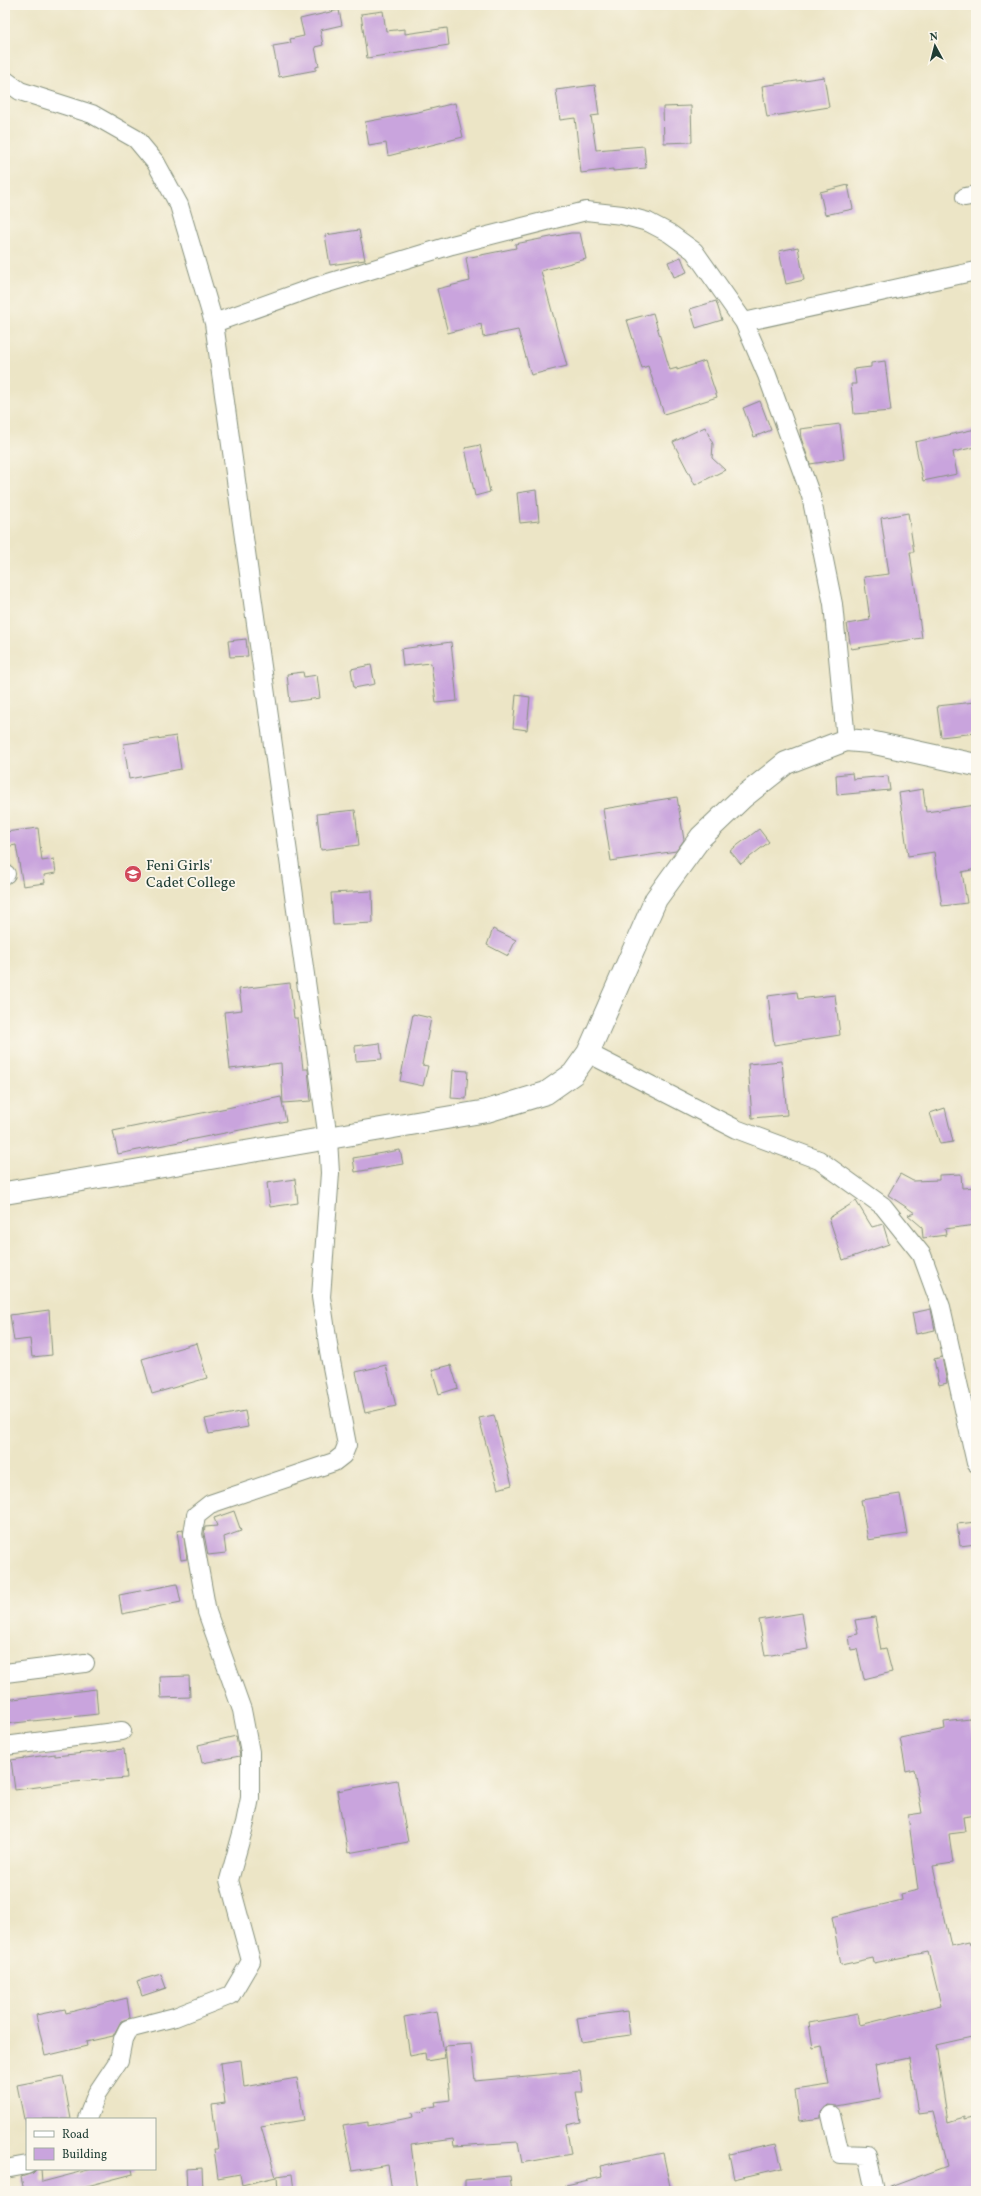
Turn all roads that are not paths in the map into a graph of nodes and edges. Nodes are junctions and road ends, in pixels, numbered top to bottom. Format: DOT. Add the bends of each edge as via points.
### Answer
graph roads {
  1 [pos="5,80"];
  2 [pos="976,271"];
  3 [pos="744,322"];
  4 [pos="214,323"];
  5 [pos="846,740"];
  6 [pos="976,765"];
  7 [pos="588,1053"];
  8 [pos="328,1139"];
  9 [pos="5,1192"];
  10 [pos="976,1463"];
  11 [pos="85,1663"];
  12 [pos="5,1673"];
  13 [pos="122,1731"];
  14 [pos="5,1746"];
  15 [pos="831,2115"];
  16 [pos="87,2118"];
  17 [pos="26,2165"];
  18 [pos="5,2169"];
  19 [pos="875,2191"];
  1 -- 4 [label="street" via="20,91 92,114 136,139 156,163 179,205"];
  2 -- 3 [label="street"];
  3 -- 4 [label="street" via="694,250 648,222 622,215 586,211 452,245 315,287"];
  3 -- 5 [label="street" via="767,375 811,496 833,604"];
  4 -- 8 [label="street"];
  5 -- 6 [label="main road" via="870,742"];
  5 -- 7 [label="main road" via="786,764 743,797 701,837 656,899"];
  7 -- 8 [label="main road" via="573,1074 546,1093 487,1111"];
  7 -- 10 [label="street" via="736,1129 819,1160 883,1206 922,1255 941,1307"];
  8 -- 9 [label="main road"];
  8 -- 16 [label="street" via="330,1173 321,1297 347,1445 343,1455 334,1462 210,1504 196,1515 194,1520 193,1534 207,1612 242,1710 250,1752 250,1798 229,1880 251,1961 231,1995 175,2017 128,2029 119,2060 97,2093"];
  11 -- 12 [label="street"];
  13 -- 14 [label="street"];
  15 -- 19 [label="street" via="840,2154 867,2154"];
  17 -- 18 [label="street"];
}
